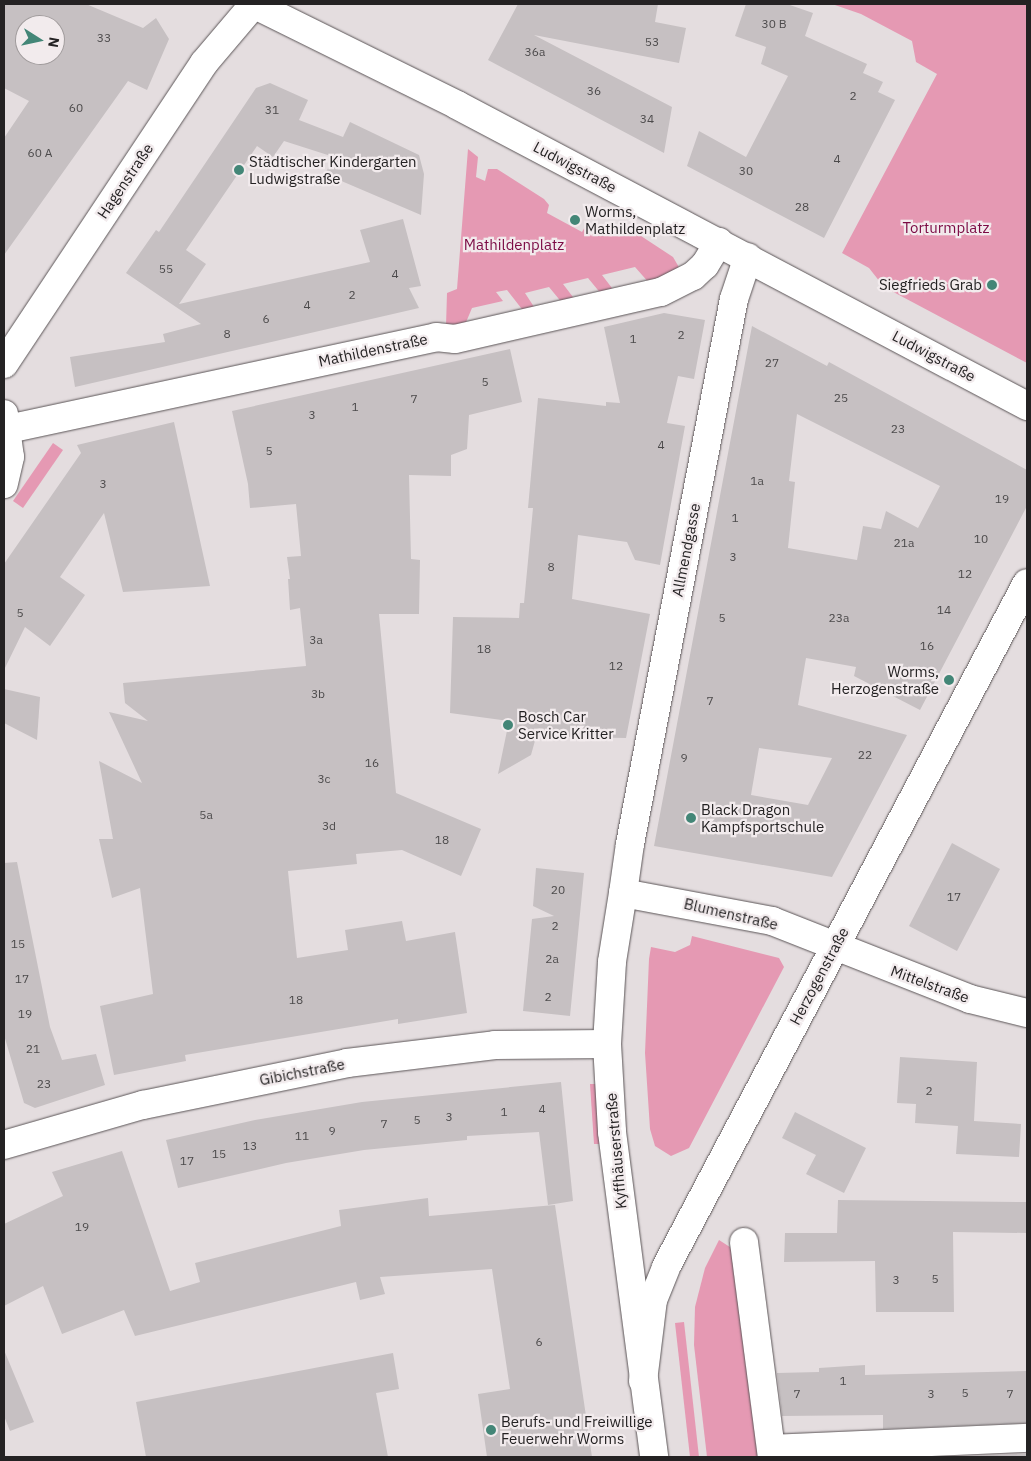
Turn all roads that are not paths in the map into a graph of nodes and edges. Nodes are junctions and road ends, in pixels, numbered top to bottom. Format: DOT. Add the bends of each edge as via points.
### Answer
graph roads {
  1 [pos="254,4"];
  2 [pos="719,242"];
  3 [pos="748,257"];
  4 [pos="4,364"];
  5 [pos="1027,406"];
  6 [pos="6,422"];
  7 [pos="4,484"];
  8 [pos="1027,583"];
  9 [pos="630,844"];
  10 [pos="623,893"];
  11 [pos="835,946"];
  12 [pos="1027,1013"];
  13 [pos="608,1044"];
  14 [pos="4,1145"];
  15 [pos="744,1242"];
  16 [pos="643,1381"];
  17 [pos="1027,1438"];
  18 [pos="772,1453"];
  19 [pos="654,1457"];
  1 -- 2 [label="main road, Ludwigstraße"];
  1 -- 4 [label="main road, Hagenstraße" via="204,63"];
  2 -- 3 [label="main road, Ludwigstraße"];
  2 -- 6 [label="main road, Mathildenstraße" via="705,266 693,276 660,292 454,339 436,337"];
  3 -- 5 [label="main road, Ludwigstraße"];
  3 -- 9 [label="main road, Allmendgasse" via="734,300"];
  6 -- 7 [label="main road" via="10,457"];
  8 -- 11 [label="main road, Herzogenstraße"];
  9 -- 10 [label="main road, Kyffhäuserstraße"];
  10 -- 11 [label="main road, Blumenstraße" via="746,915"];
  10 -- 13 [label="main road, Kyffhäuserstraße" via="612,962"];
  11 -- 12 [label="main road, Mittelstraße" via="970,999"];
  11 -- 16 [label="main road, Herzogenstraße" via="666,1267 653,1300"];
  13 -- 14 [label="main road, Gibichstraße" via="495,1045 347,1063 143,1105"];
  13 -- 16 [label="main road, Kyffhäuserstraße" via="612,1132"];
  15 -- 18 [label="main road"];
  16 -- 19 [label="main road, Kyffhäuserstraße"];
  17 -- 18 [label="main road"];
}
